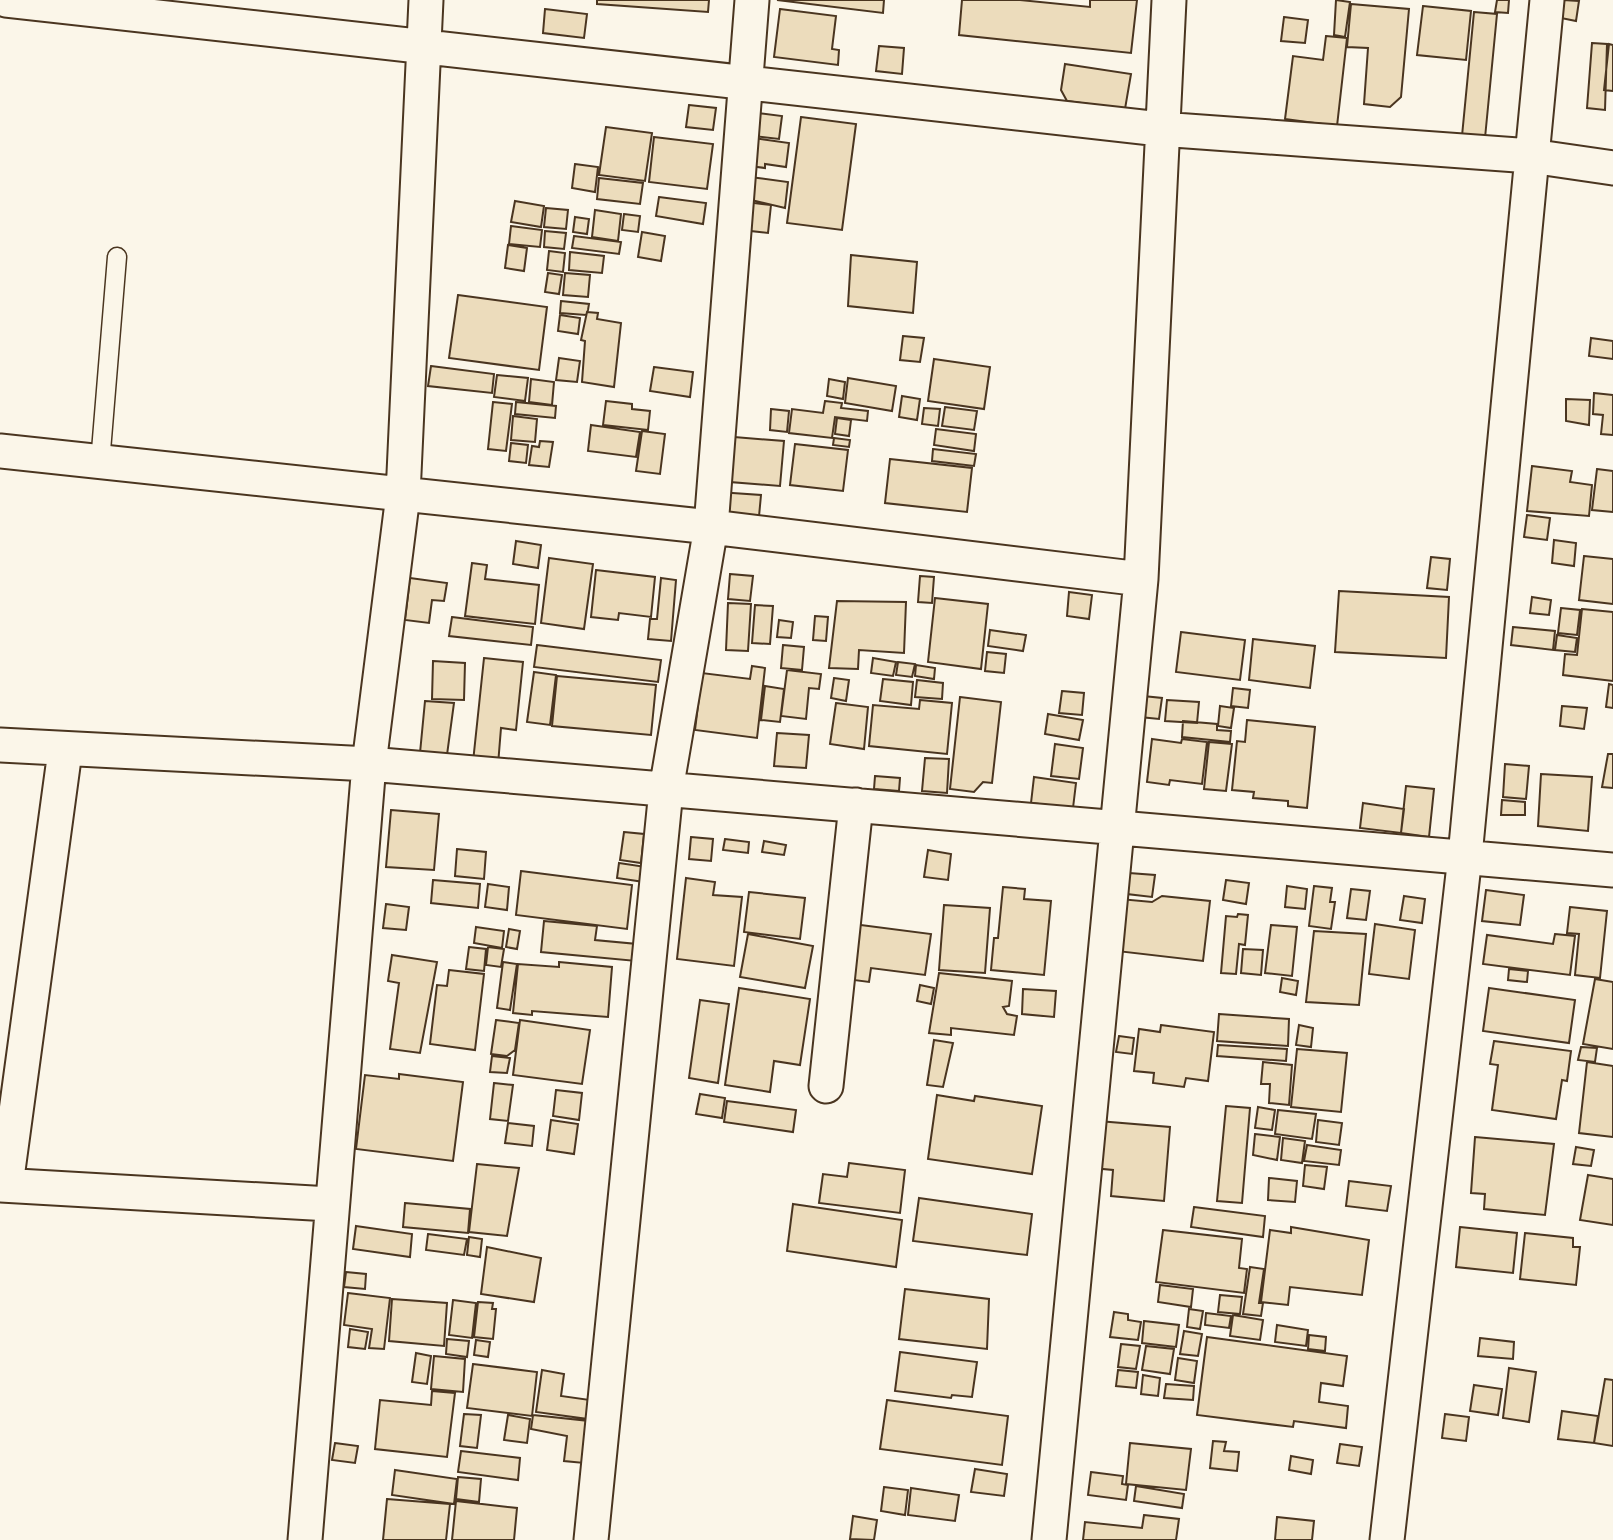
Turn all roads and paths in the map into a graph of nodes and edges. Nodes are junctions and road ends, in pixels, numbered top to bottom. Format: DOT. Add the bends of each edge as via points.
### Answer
graph roads {
  1 [pos="6,0"];
  2 [pos="426,0"];
  3 [pos="752,0"];
  4 [pos="1169,0"];
  5 [pos="1547,0"];
  6 [pos="425,46"];
  7 [pos="747,80"];
  8 [pos="1160,129"];
  9 [pos="1531,156"];
  10 [pos="1613,168"];
  11 [pos="117,257"];
  12 [pos="0,451"];
  13 [pos="100,463"];
  14 [pos="403,495"];
  15 [pos="711,527"];
  16 [pos="1141,579"];
  17 [pos="0,745"];
  18 [pos="65,751"];
  19 [pos="369,764"];
  20 [pos="666,790"];
  21 [pos="856,805"];
  22 [pos="1118,830"];
  23 [pos="1465,856"];
  24 [pos="1613,870"];
  25 [pos="826,1086"];
  26 [pos="3,1185"];
  27 [pos="330,1204"];
  28 [pos="305,1540"];
  29 [pos="591,1540"];
  30 [pos="1049,1540"];
  31 [pos="1387,1540"];
  1 -- 6 [label="street"];
  2 -- 6 [label="street"];
  3 -- 7 [label="street"];
  4 -- 8 [label="street"];
  5 -- 9 [label="street"];
  6 -- 7 [label="street"];
  6 -- 14 [label="street"];
  7 -- 8 [label="street"];
  7 -- 15 [label="street"];
  8 -- 9 [label="street"];
  8 -- 16 [label="street"];
  9 -- 10 [label="street"];
  9 -- 23 [label="street"];
  11 -- 13 [label="lane"];
  12 -- 13 [label="street"];
  13 -- 14 [label="street"];
  14 -- 15 [label="street"];
  14 -- 19 [label="street"];
  15 -- 16 [label="street"];
  15 -- 20 [label="street"];
  16 -- 22 [label="street"];
  17 -- 18 [label="street"];
  18 -- 19 [label="street"];
  18 -- 26 [label="street"];
  19 -- 20 [label="street"];
  19 -- 27 [label="street"];
  20 -- 21 [label="street"];
  20 -- 29 [label="street"];
  21 -- 22 [label="street"];
  21 -- 25 [label="street"];
  22 -- 23 [label="street"];
  22 -- 30 [label="street"];
  23 -- 24 [label="street"];
  23 -- 31 [label="street"];
  26 -- 27 [label="street"];
  27 -- 28 [label="street"];
}
